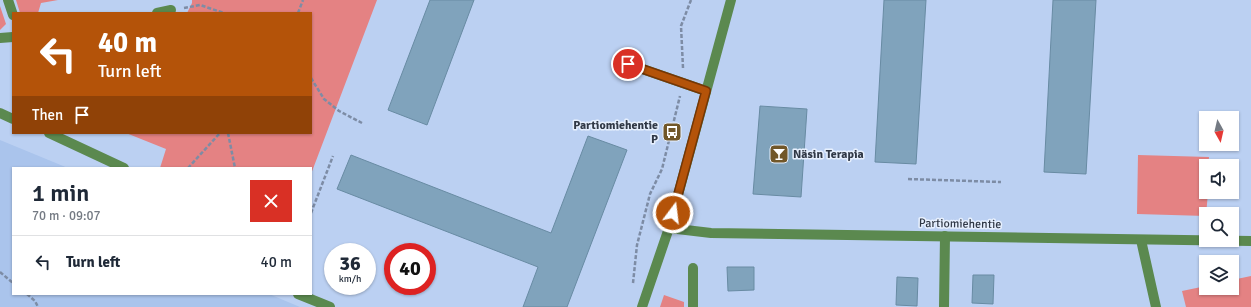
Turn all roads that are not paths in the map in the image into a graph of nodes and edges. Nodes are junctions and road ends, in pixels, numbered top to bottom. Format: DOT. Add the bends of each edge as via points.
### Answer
graph roads {
  1 [pos="8,0"];
  2 [pos="731,0"];
  3 [pos="171,10"];
  4 [pos="12,12"];
  5 [pos="162,12"];
  6 [pos="12,37"];
  7 [pos="0,38"];
  8 [pos="628,64"];
  9 [pos="706,91"];
  10 [pos="0,114"];
  11 [pos="12,119"];
  12 [pos="53,134"];
  13 [pos="122,167"];
  14 [pos="669,228"];
  15 [pos="945,236"];
  16 [pos="1142,240"];
  17 [pos="1251,241"];
  18 [pos="693,268"];
  19 [pos="300,295"];
  20 [pos="330,307"];
  21 [pos="642,307"];
  22 [pos="693,307"];
  23 [pos="944,307"];
  24 [pos="1156,307"];
  1 -- 4 [label="street"];
  2 -- 9 [label="street"];
  3 -- 5 [label="street"];
  6 -- 7 [label="street"];
  8 -- 9 [label="street"];
  9 -- 14 [label="street"];
  10 -- 11 [label="street"];
  12 -- 13 [label="street"];
  14 -- 15 [label="street, Partiomiehentie" via="711,233"];
  14 -- 21 [label="street"];
  15 -- 16 [label="street, Partiomiehentie"];
  15 -- 23 [label="street"];
  16 -- 17 [label="street, Partiomiehentie"];
  16 -- 24 [label="street"];
  18 -- 22 [label="street"];
  19 -- 20 [label="street"];
}
